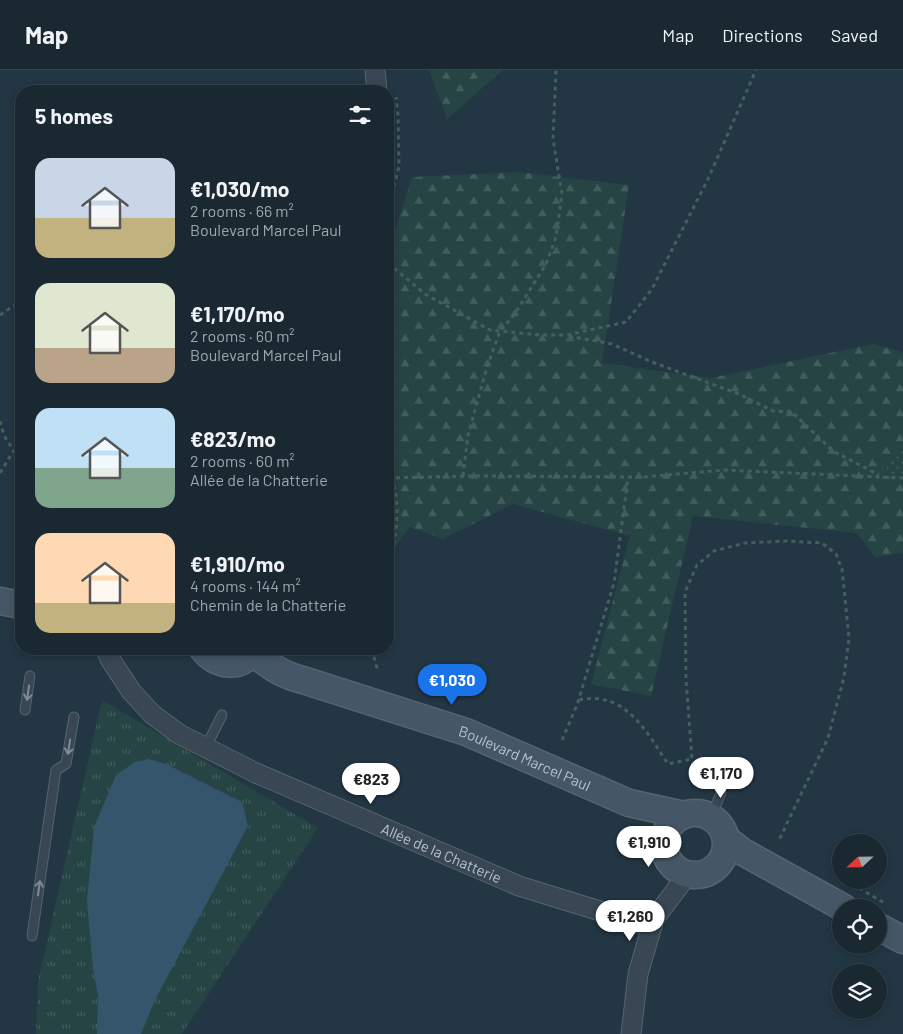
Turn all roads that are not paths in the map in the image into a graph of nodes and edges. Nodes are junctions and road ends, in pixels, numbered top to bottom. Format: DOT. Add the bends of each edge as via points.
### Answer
graph roads {
  1 [pos="375,70"];
  2 [pos="383,85"];
  3 [pos="0,601"];
  4 [pos="15,604"];
  5 [pos="108,655"];
  6 [pos="208,655"];
  7 [pos="248,655"];
  8 [pos="258,655"];
  9 [pos="30,676"];
  10 [pos="25,710"];
  11 [pos="222,714"];
  12 [pos="74,717"];
  13 [pos="206,747"];
  14 [pos="721,793"];
  15 [pos="710,817"];
  16 [pos="675,824"];
  17 [pos="726,839"];
  18 [pos="688,874"];
  19 [pos="832,901"];
  20 [pos="652,928"];
  21 [pos="887,931"];
  22 [pos="32,936"];
  23 [pos="903,940"];
  24 [pos="632,1034"];
  1 -- 2 [label="street"];
  3 -- 4 [label="street"];
  5 -- 13 [label="street, Allée de la Chatterie" via="131,691 152,714 179,734"];
  6 -- 7 [label="street" via="221,663 232,664"];
  8 -- 16 [label="street, Boulevard Marcel Paul" via="273,669 288,676 466,732"];
  9 -- 10 [label="lane, one-way"];
  11 -- 13 [label="lane"];
  12 -- 22 [label="lane" via="66,764 56,770"];
  13 -- 20 [label="street, Allée de la Chatterie" via="256,773 519,886"];
  14 -- 15 [label="lane"];
  15 -- 16 [label="street" via="697,813"];
  15 -- 17 [label="street" via="721,826"];
  16 -- 18 [label="street" via="664,846 676,869"];
  17 -- 18 [label="street" via="725,854 717,867 704,874"];
  17 -- 19 [label="street" via="743,852"];
  18 -- 20 [label="street" via="654,919"];
  20 -- 24 [label="street" via="638,974"];
  21 -- 23 [label="street"];
}
